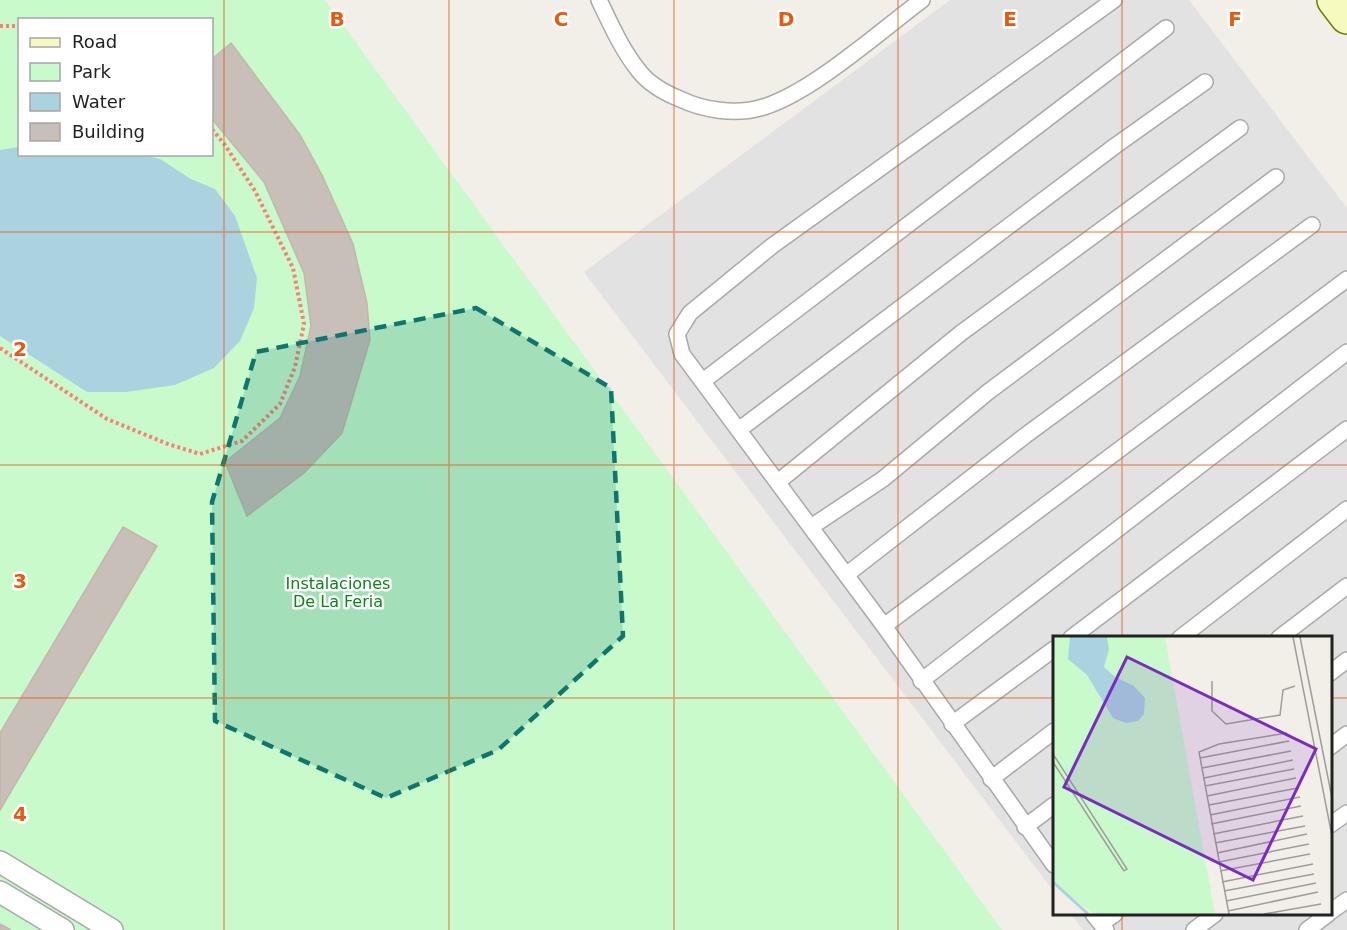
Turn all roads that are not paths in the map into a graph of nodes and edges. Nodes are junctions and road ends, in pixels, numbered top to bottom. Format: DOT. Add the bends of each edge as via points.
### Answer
graph roads {
  1 [pos="599,0"];
  2 [pos="922,0"];
  3 [pos="1114,0"];
  4 [pos="1334,0"];
  5 [pos="1347,17"];
  6 [pos="1166,28"];
  7 [pos="1205,82"];
  8 [pos="1240,128"];
  9 [pos="1276,177"];
  10 [pos="1312,225"];
  11 [pos="1347,279"];
  12 [pos="1347,352"];
  13 [pos="704,381"];
  14 [pos="740,429"];
  15 [pos="1347,429"];
  16 [pos="778,482"];
  17 [pos="1347,508"];
  18 [pos="811,527"];
  19 [pos="846,575"];
  20 [pos="1347,586"];
  21 [pos="884,626"];
  22 [pos="1074,636"];
  23 [pos="1183,636"];
  24 [pos="1282,636"];
  25 [pos="1053,651"];
  26 [pos="1347,660"];
  27 [pos="1332,671"];
  28 [pos="921,681"];
  29 [pos="952,724"];
  30 [pos="1053,732"];
  31 [pos="1347,734"];
  32 [pos="1332,745"];
  33 [pos="991,779"];
  34 [pos="1053,806"];
  35 [pos="1347,813"];
  36 [pos="1332,824"];
  37 [pos="1025,827"];
  38 [pos="0,862"];
  39 [pos="1053,865"];
  40 [pos="0,892"];
  41 [pos="1347,900"];
  42 [pos="1332,911"];
  43 [pos="1214,915"];
  44 [pos="1326,915"];
  45 [pos="63,930"];
  46 [pos="112,930"];
  47 [pos="1194,930"];
  48 [pos="1306,930"];
  1 -- 2 [label="lane" via="640,73 663,92 696,106 733,111 759,109 800,91"];
  3 -- 13 [label="lane" via="772,246 690,313 677,334 678,345"];
  4 -- 5 [label="main road"];
  6 -- 13 [label="lane"];
  7 -- 14 [label="lane"];
  8 -- 16 [label="lane" via="961,333"];
  9 -- 18 [label="lane" via="988,392 883,479"];
  10 -- 19 [label="lane" via="1026,435"];
  11 -- 21 [label="lane"];
  12 -- 28 [label="lane"];
  13 -- 14 [label="lane"];
  14 -- 16 [label="lane"];
  15 -- 22 [label="lane"];
  16 -- 18 [label="lane"];
  17 -- 23 [label="lane"];
  18 -- 19 [label="lane"];
  19 -- 21 [label="lane"];
  20 -- 24 [label="lane"];
  21 -- 28 [label="lane"];
  25 -- 29 [label="lane"];
  26 -- 27 [label="lane"];
  28 -- 29 [label="lane"];
  29 -- 33 [label="lane"];
  30 -- 33 [label="lane"];
  31 -- 32 [label="lane"];
  33 -- 37 [label="lane"];
  34 -- 37 [label="lane"];
  35 -- 36 [label="lane"];
  37 -- 39 [label="lane"];
  38 -- 46 [label="street"];
  40 -- 45 [label="street"];
  41 -- 42 [label="lane"];
  43 -- 47 [label="lane"];
  44 -- 48 [label="lane"];
}
